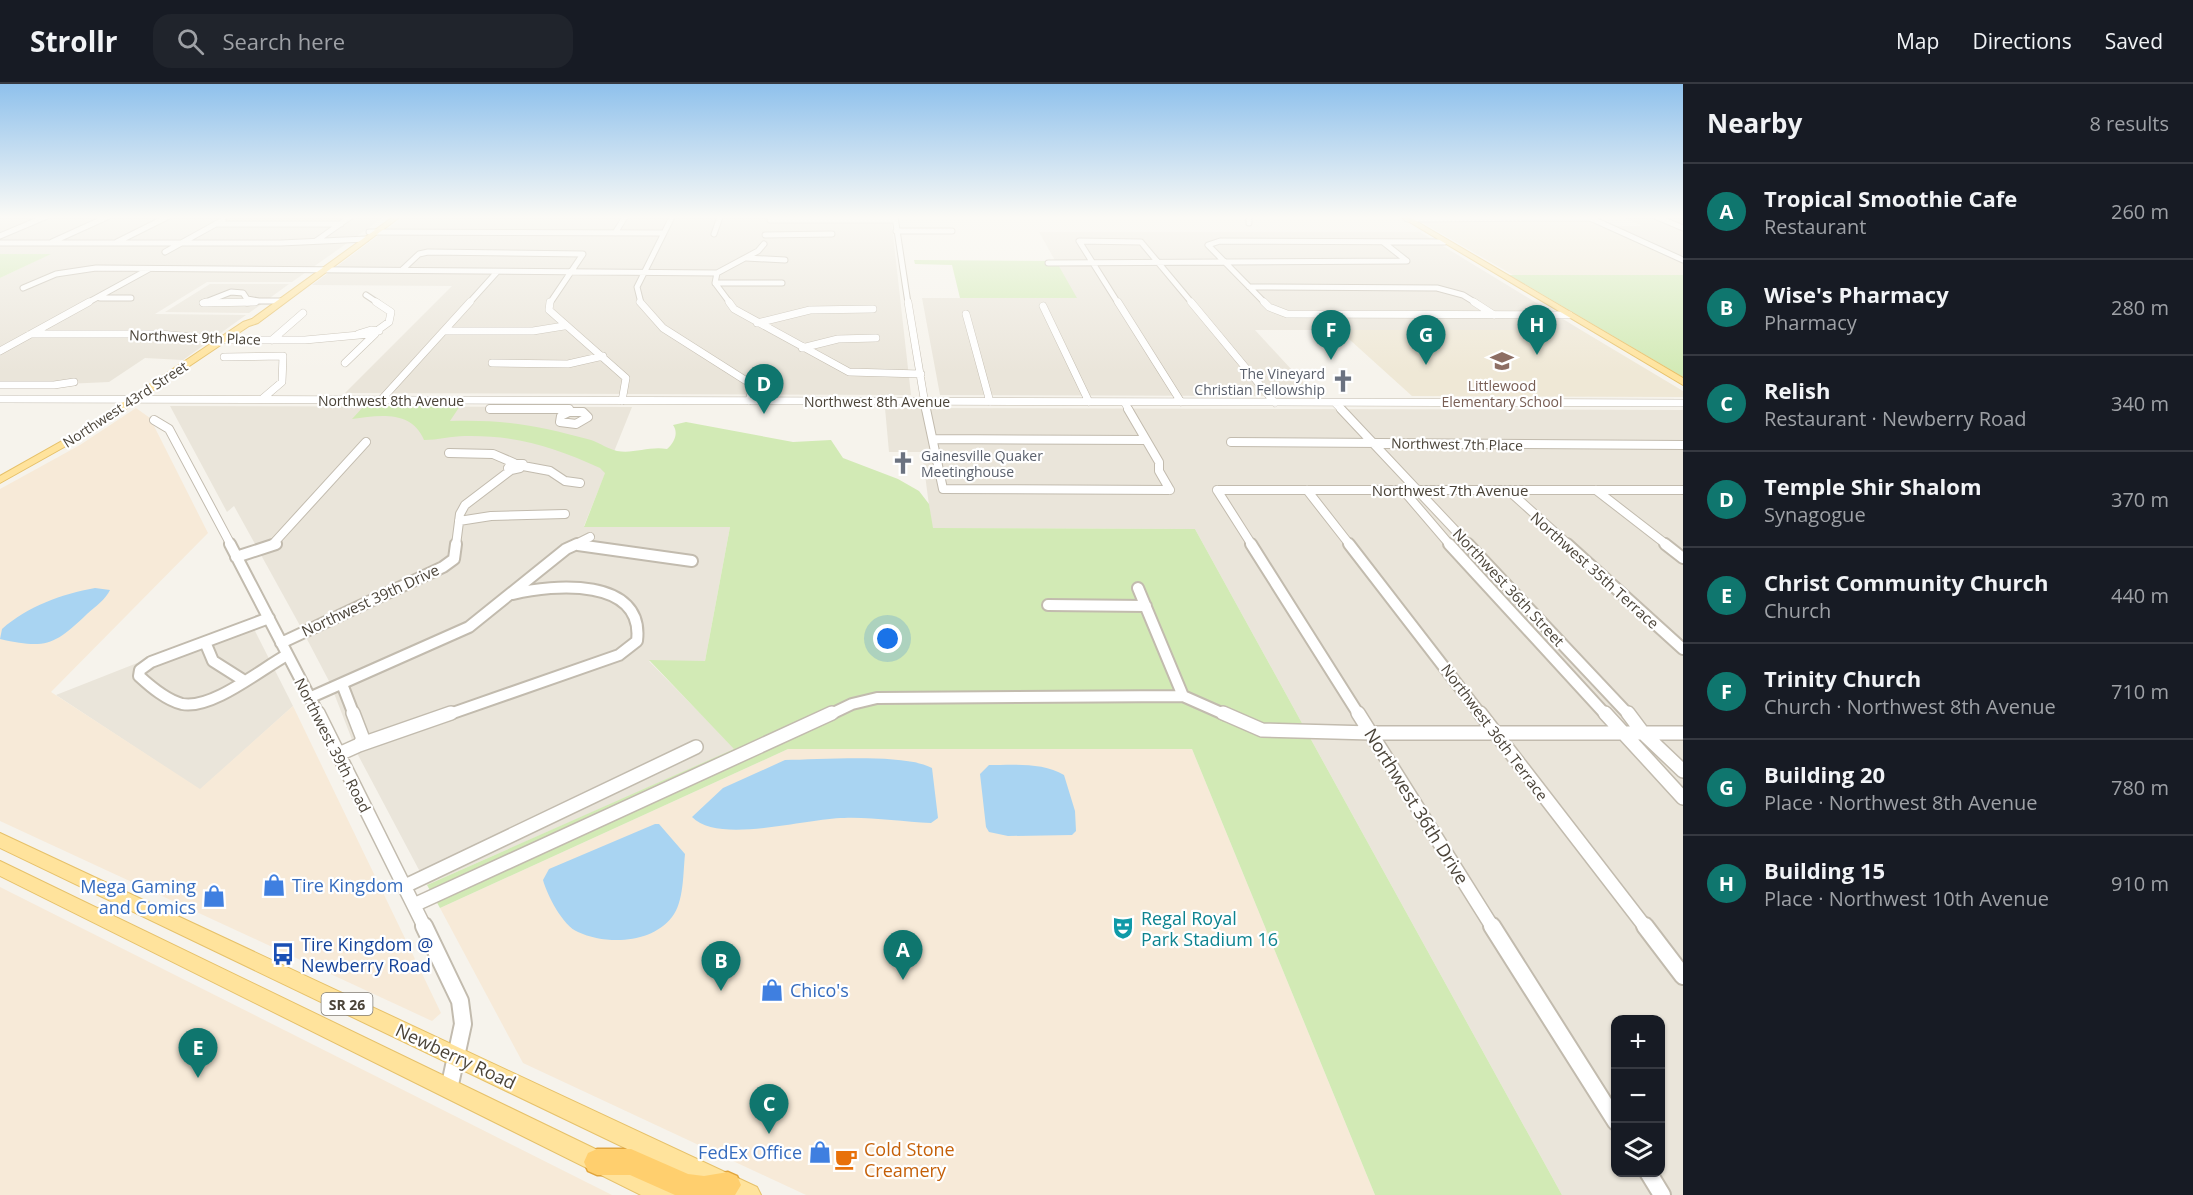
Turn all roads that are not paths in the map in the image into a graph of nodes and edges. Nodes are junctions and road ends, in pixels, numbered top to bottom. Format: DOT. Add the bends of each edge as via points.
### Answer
graph roads {
  1 [pos="88,269"];
  2 [pos="150,269"];
  3 [pos="318,269"];
  4 [pos="326,269"];
  5 [pos="391,269"];
  6 [pos="403,269"];
  7 [pos="573,269"];
  8 [pos="646,269"];
  9 [pos="725,269"];
  10 [pos="903,269"];
  11 [pos="1095,269"];
  12 [pos="1164,269"];
  13 [pos="1230,269"];
  14 [pos="1491,269"];
  15 [pos="497,272"];
  16 [pos="571,272"];
  17 [pos="644,273"];
  18 [pos="717,273"];
  19 [pos="715,283"];
  20 [pos="782,283"];
  21 [pos="1249,287"];
  22 [pos="22,288"];
  23 [pos="366,295"];
  24 [pos="97,298"];
  25 [pos="131,298"];
  26 [pos="259,301"];
  27 [pos="272,301"];
  28 [pos="282,301"];
  29 [pos="1043,306"];
  30 [pos="873,309"];
  31 [pos="303,313"];
  32 [pos="966,314"];
  33 [pos="1494,315"];
  34 [pos="1569,315"];
  35 [pos="758,323"];
  36 [pos="246,324"];
  37 [pos="564,326"];
  38 [pos="444,331"];
  39 [pos="376,332"];
  40 [pos="31,334"];
  41 [pos="876,338"];
  42 [pos="223,340"];
  43 [pos="272,340"];
  44 [pos="802,348"];
  45 [pos="0,351"];
  46 [pos="603,356"];
  47 [pos="224,357"];
  48 [pos="345,363"];
  49 [pos="492,363"];
  50 [pos="921,374"];
  51 [pos="74,382"];
  52 [pos="1683,382"];
  53 [pos="0,385"];
  54 [pos="0,399"];
  55 [pos="134,399"];
  56 [pos="262,399"];
  57 [pos="381,400"];
  58 [pos="574,400"];
  59 [pos="622,400"];
  60 [pos="749,401"];
  61 [pos="926,402"];
  62 [pos="990,402"];
  63 [pos="1089,402"];
  64 [pos="1124,402"];
  65 [pos="1181,402"];
  66 [pos="1275,403"];
  67 [pos="1335,403"];
  68 [pos="1683,403"];
  69 [pos="490,409"];
  70 [pos="154,420"];
  71 [pos="933,440"];
  72 [pos="1146,440"];
  73 [pos="366,442"];
  74 [pos="1231,442"];
  75 [pos="1373,442"];
  76 [pos="1683,445"];
  77 [pos="449,453"];
  78 [pos="513,466"];
  79 [pos="0,480"];
  80 [pos="580,483"];
  81 [pos="1217,490"];
  82 [pos="1307,490"];
  83 [pos="1403,490"];
  84 [pos="1419,490"];
  85 [pos="1508,490"];
  86 [pos="1596,490"];
  87 [pos="1683,490"];
  88 [pos="565,514"];
  89 [pos="459,521"];
  90 [pos="590,537"];
  91 [pos="578,545"];
  92 [pos="236,557"];
  93 [pos="1683,558"];
  94 [pos="692,561"];
  95 [pos="1138,588"];
  96 [pos="513,594"];
  97 [pos="1048,605"];
  98 [pos="1146,606"];
  99 [pos="269,618"];
  100 [pos="281,643"];
  101 [pos="206,647"];
  102 [pos="1683,649"];
  103 [pos="287,655"];
  104 [pos="243,680"];
  105 [pos="342,684"];
  106 [pos="1183,696"];
  107 [pos="309,698"];
  108 [pos="1371,733"];
  109 [pos="1496,733"];
  110 [pos="1623,733"];
  111 [pos="1643,733"];
  112 [pos="1683,733"];
  113 [pos="359,745"];
  114 [pos="696,747"];
  115 [pos="339,754"];
  116 [pos="1683,771"];
  117 [pos="1683,798"];
  118 [pos="0,840"];
  119 [pos="0,868"];
  120 [pos="405,886"];
  121 [pos="414,905"];
  122 [pos="1683,976"];
  123 [pos="456,1056"];
  124 [pos="449,1089"];
  125 [pos="1611,1114"];
  126 [pos="597,1162"];
  127 [pos="1651,1177"];
  128 [pos="738,1190"];
  129 [pos="666,1195"];
  130 [pos="1662,1195"];
  1 -- 22 [label="street" via="50,275"];
  2 -- 24 [label="street"];
  3 -- 27 [label="main road, Northwest 43rd Street"];
  4 -- 28 [label="main road, Northwest 43rd Street"];
  5 -- 6 [label="street"];
  6 -- 15 [label="street"];
  7 -- 16 [label="street"];
  8 -- 17 [label="street"];
  9 -- 18 [label="street"];
  10 -- 50 [label="street"];
  11 -- 65 [label="street"];
  12 -- 66 [label="street"];
  13 -- 21 [label="street"];
  14 -- 34 [label="main road"];
  15 -- 16 [label="street"];
  15 -- 38 [label="street"];
  16 -- 17 [label="street"];
  16 -- 37 [label="street" via="548,303 550,314"];
  17 -- 18 [label="street"];
  17 -- 60 [label="street" via="637,293 645,311 657,324 748,382 752,389"];
  18 -- 19 [label="street"];
  19 -- 20 [label="street"];
  19 -- 35 [label="street" via="734,309"];
  21 -- 33 [label="street" via="1444,289 1463,294"];
  21 -- 33 [label="street" via="1269,307 1300,315"];
  23 -- 39 [label="street" via="392,312 389,322"];
  24 -- 25 [label="street"];
  24 -- 40 [label="street"];
  26 -- 26 [label="street" via="243,304 203,303 237,292"];
  26 -- 27 [label="street"];
  27 -- 28 [label="street"];
  27 -- 36 [label="main road, Northwest 43rd Street" via="244,321"];
  28 -- 36 [label="main road, Northwest 43rd Street"];
  29 -- 63 [label="street"];
  30 -- 35 [label="street" via="810,310"];
  31 -- 43 [label="street"];
  32 -- 62 [label="street"];
  33 -- 34 [label="street"];
  34 -- 52 [label="main road"];
  35 -- 44 [label="street"];
  36 -- 42 [label="main road, Northwest 43rd Street"];
  37 -- 38 [label="street" via="533,331"];
  37 -- 46 [label="street"];
  38 -- 57 [label="street"];
  39 -- 43 [label="street, Northwest 9th Place"];
  39 -- 48 [label="street"];
  40 -- 42 [label="street, Northwest 9th Place" via="160,334"];
  40 -- 45 [label="street"];
  41 -- 44 [label="street" via="838,339"];
  42 -- 43 [label="street, Northwest 9th Place"];
  42 -- 55 [label="main road, Northwest 43rd Street"];
  44 -- 50 [label="street" via="855,374"];
  46 -- 49 [label="street" via="568,364"];
  46 -- 59 [label="street" via="626,378"];
  47 -- 56 [label="street" via="284,356 282,382"];
  50 -- 61 [label="street"];
  51 -- 53 [label="street"];
  54 -- 55 [label="street, Northwest 8th Avenue"];
  55 -- 56 [label="street, Northwest 8th Avenue"];
  55 -- 79 [label="main road, Northwest 43rd Street"];
  56 -- 57 [label="street, Northwest 8th Avenue"];
  57 -- 58 [label="street, Northwest 8th Avenue"];
  58 -- 59 [label="street, Northwest 8th Avenue"];
  58 -- 69 [label="street" via="571,410"];
  59 -- 60 [label="street, Northwest 8th Avenue"];
  60 -- 61 [label="street, Northwest 8th Avenue"];
  61 -- 62 [label="street, Northwest 8th Avenue"];
  61 -- 71 [label="street"];
  62 -- 63 [label="street, Northwest 8th Avenue"];
  63 -- 64 [label="street, Northwest 8th Avenue"];
  64 -- 65 [label="street, Northwest 8th Avenue"];
  64 -- 72 [label="street"];
  65 -- 66 [label="street, Northwest 8th Avenue"];
  66 -- 67 [label="street, Northwest 8th Avenue"];
  67 -- 68 [label="street, Northwest 8th Avenue"];
  67 -- 75 [label="street, Northwest 36th Street"];
  70 -- 92 [label="street, Northwest 39th Road" via="169,429"];
  71 -- 72 [label="street"];
  71 -- 72 [label="street" via="943,489 1170,490"];
  73 -- 92 [label="street" via="276,544"];
  74 -- 75 [label="street, Northwest 7th Place"];
  75 -- 76 [label="street, Northwest 7th Place"];
  75 -- 84 [label="street, Northwest 36th Street"];
  77 -- 78 [label="street" via="493,454"];
  78 -- 80 [label="street, Northwest 39th Drive" via="550,471 565,481"];
  78 -- 89 [label="street, Northwest 39th Drive" via="465,505"];
  81 -- 82 [label="street, Northwest 7th Avenue"];
  81 -- 108 [label="street, Northwest 36th Drive"];
  82 -- 83 [label="street, Northwest 7th Avenue"];
  82 -- 109 [label="street, Northwest 36th Terrace"];
  83 -- 84 [label="street, Northwest 7th Avenue"];
  83 -- 110 [label="street"];
  84 -- 85 [label="street, Northwest 7th Avenue"];
  84 -- 111 [label="street, Northwest 36th Street"];
  85 -- 86 [label="street, Northwest 7th Avenue"];
  85 -- 102 [label="street, Northwest 35th Terrace"];
  86 -- 87 [label="street, Northwest 7th Avenue"];
  86 -- 93 [label="street"];
  88 -- 89 [label="street"];
  89 -- 100 [label="street, Northwest 39th Drive" via="454,559"];
  90 -- 91 [label="street"];
  91 -- 94 [label="street"];
  91 -- 96 [label="street" via="566,549"];
  92 -- 99 [label="street, Northwest 39th Road"];
  95 -- 98 [label="street"];
  96 -- 105 [label="street" via="456,635"];
  96 -- 113 [label="street" via="566,586 612,597 636,616 637,641 619,655"];
  97 -- 98 [label="street"];
  98 -- 106 [label="street"];
  99 -- 100 [label="street, Northwest 39th Road"];
  99 -- 101 [label="street"];
  100 -- 103 [label="street, Northwest 39th Road"];
  101 -- 104 [label="street" via="210,659 220,668"];
  101 -- 104 [label="street" via="151,662 140,670 139,676 182,704 192,705 216,698"];
  103 -- 104 [label="street"];
  103 -- 107 [label="street, Northwest 39th Road"];
  105 -- 107 [label="street"];
  105 -- 113 [label="street" via="363,739"];
  106 -- 108 [label="street" via="1263,730"];
  106 -- 121 [label="street" via="877,698 852,704"];
  107 -- 115 [label="street, Northwest 39th Road"];
  108 -- 109 [label="street"];
  108 -- 125 [label="street, Northwest 36th Drive"];
  109 -- 110 [label="street"];
  109 -- 122 [label="street, Northwest 36th Terrace"];
  110 -- 111 [label="street"];
  110 -- 117 [label="street"];
  111 -- 112 [label="street"];
  111 -- 116 [label="street, Northwest 36th Street"];
  113 -- 115 [label="street"];
  114 -- 120 [label="street"];
  115 -- 120 [label="street, Northwest 39th Road"];
  118 -- 123 [label="main road, Newberry Road / SR 26"];
  119 -- 124 [label="main road, Newberry Road / SR 26"];
  120 -- 121 [label="street, Northwest 39th Road"];
  121 -- 123 [label="street, Northwest 39th Road" via="459,1001 463,1024"];
  123 -- 124 [label="street, Northwest 39th Road"];
  123 -- 128 [label="main road, Newberry Road / SR 26"];
  124 -- 126 [label="main road, Newberry Road / SR 26"];
  126 -- 128 [label="highway" via="631,1162 687,1187"];
  126 -- 129 [label="main road, Newberry Road / SR 26"];
  127 -- 130 [label="street"];
}
